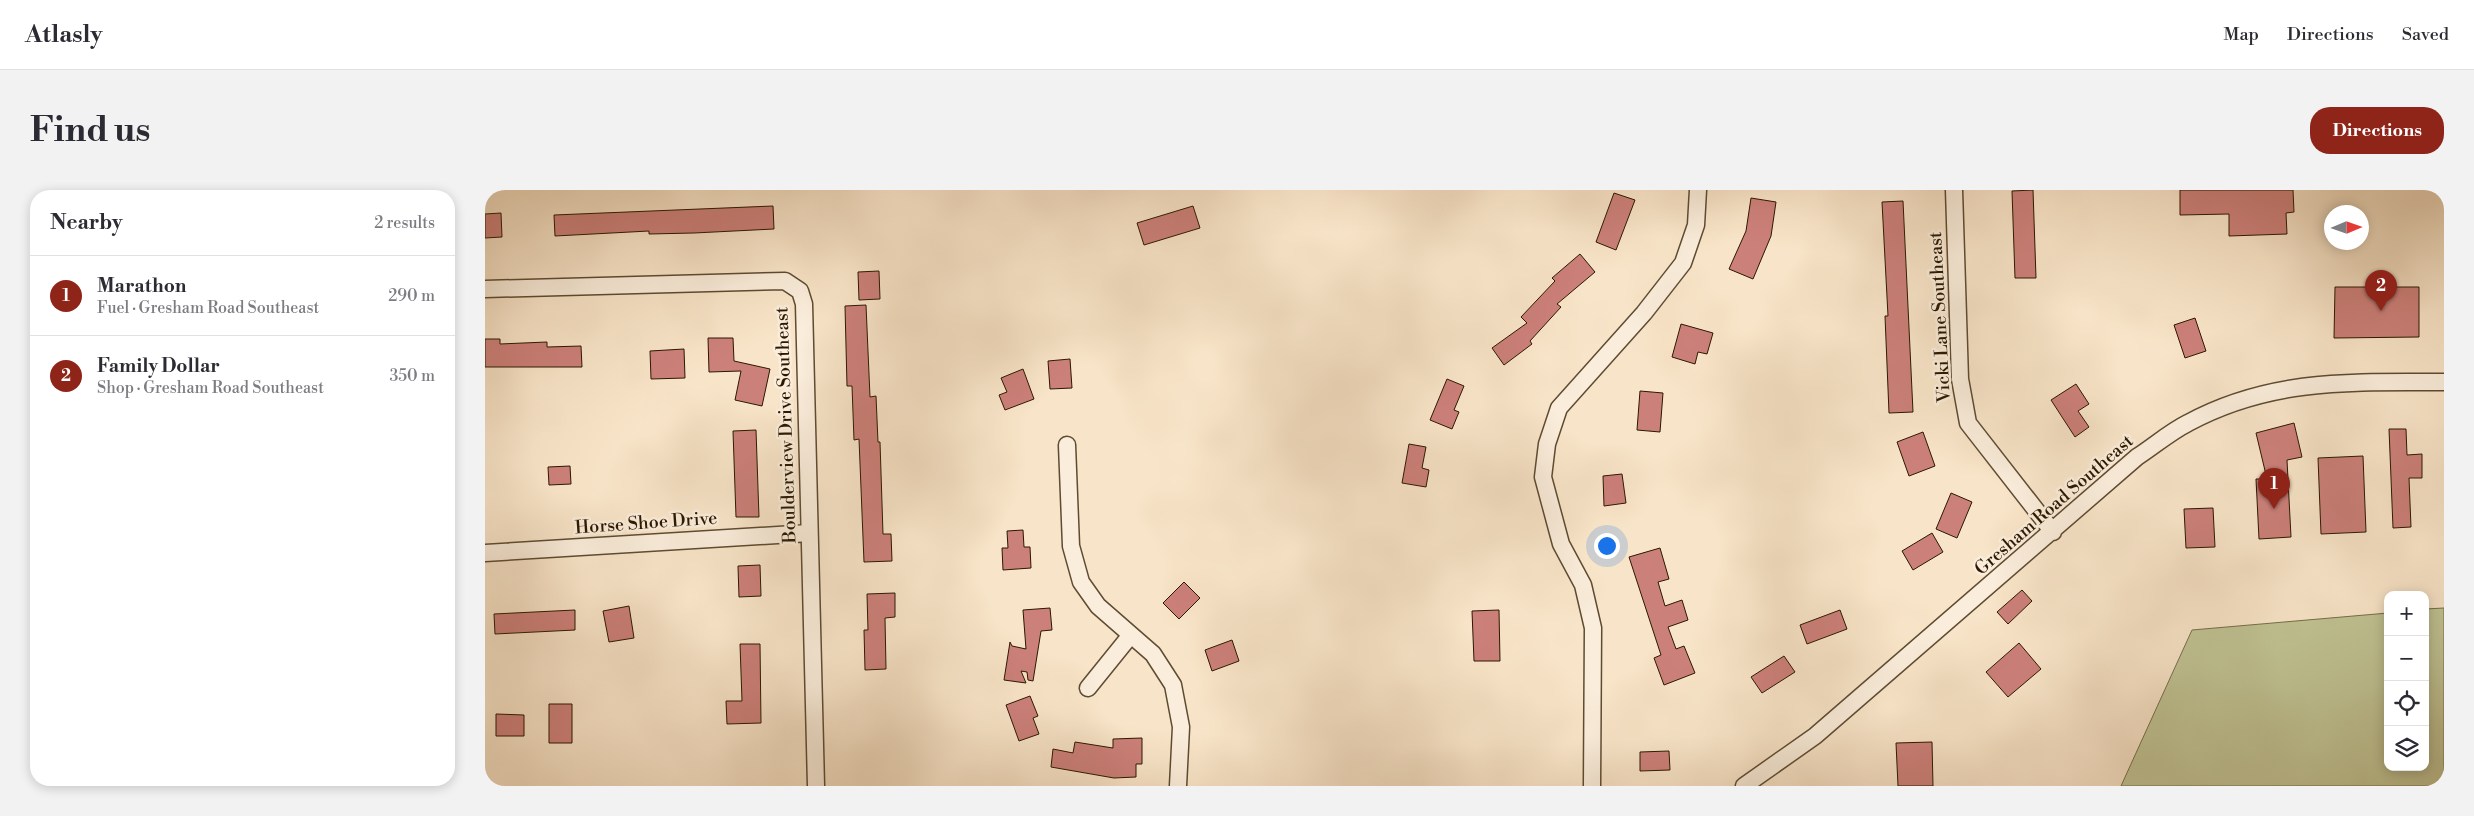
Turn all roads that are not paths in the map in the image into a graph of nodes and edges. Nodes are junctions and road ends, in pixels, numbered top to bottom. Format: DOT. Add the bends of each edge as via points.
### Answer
graph roads {
  1 [pos="1698,190"];
  2 [pos="1954,190"];
  3 [pos="485,289"];
  4 [pos="2444,382"];
  5 [pos="1067,445"];
  6 [pos="2053,532"];
  7 [pos="809,533"];
  8 [pos="485,553"];
  9 [pos="1130,636"];
  10 [pos="1088,688"];
  11 [pos="815,786"];
  12 [pos="1178,786"];
  13 [pos="1592,786"];
  14 [pos="1744,786"];
  1 -- 13 [label="street" via="1696,225 1683,263 1644,313 1559,408 1547,444 1543,477 1561,544 1583,585 1593,628"];
  2 -- 6 [label="street, Vicki Lane Southeast" via="1960,379 1967,423"];
  3 -- 7 [label="street, Boulderview Drive Southeast" via="785,281 793,285 800,291 804,304"];
  4 -- 6 [label="street, Gresham Road Southeast" via="2312,384 2267,392 2223,406 2187,423 2137,457"];
  5 -- 9 [label="street" via="1071,546 1081,582 1098,606"];
  6 -- 14 [label="street, Gresham Road Southeast" via="1815,736"];
  7 -- 8 [label="street, Horse Shoe Drive"];
  7 -- 11 [label="street, Boulderview Drive Southeast"];
  9 -- 10 [label="street"];
  9 -- 12 [label="street" via="1153,654 1173,685 1181,727"];
}
